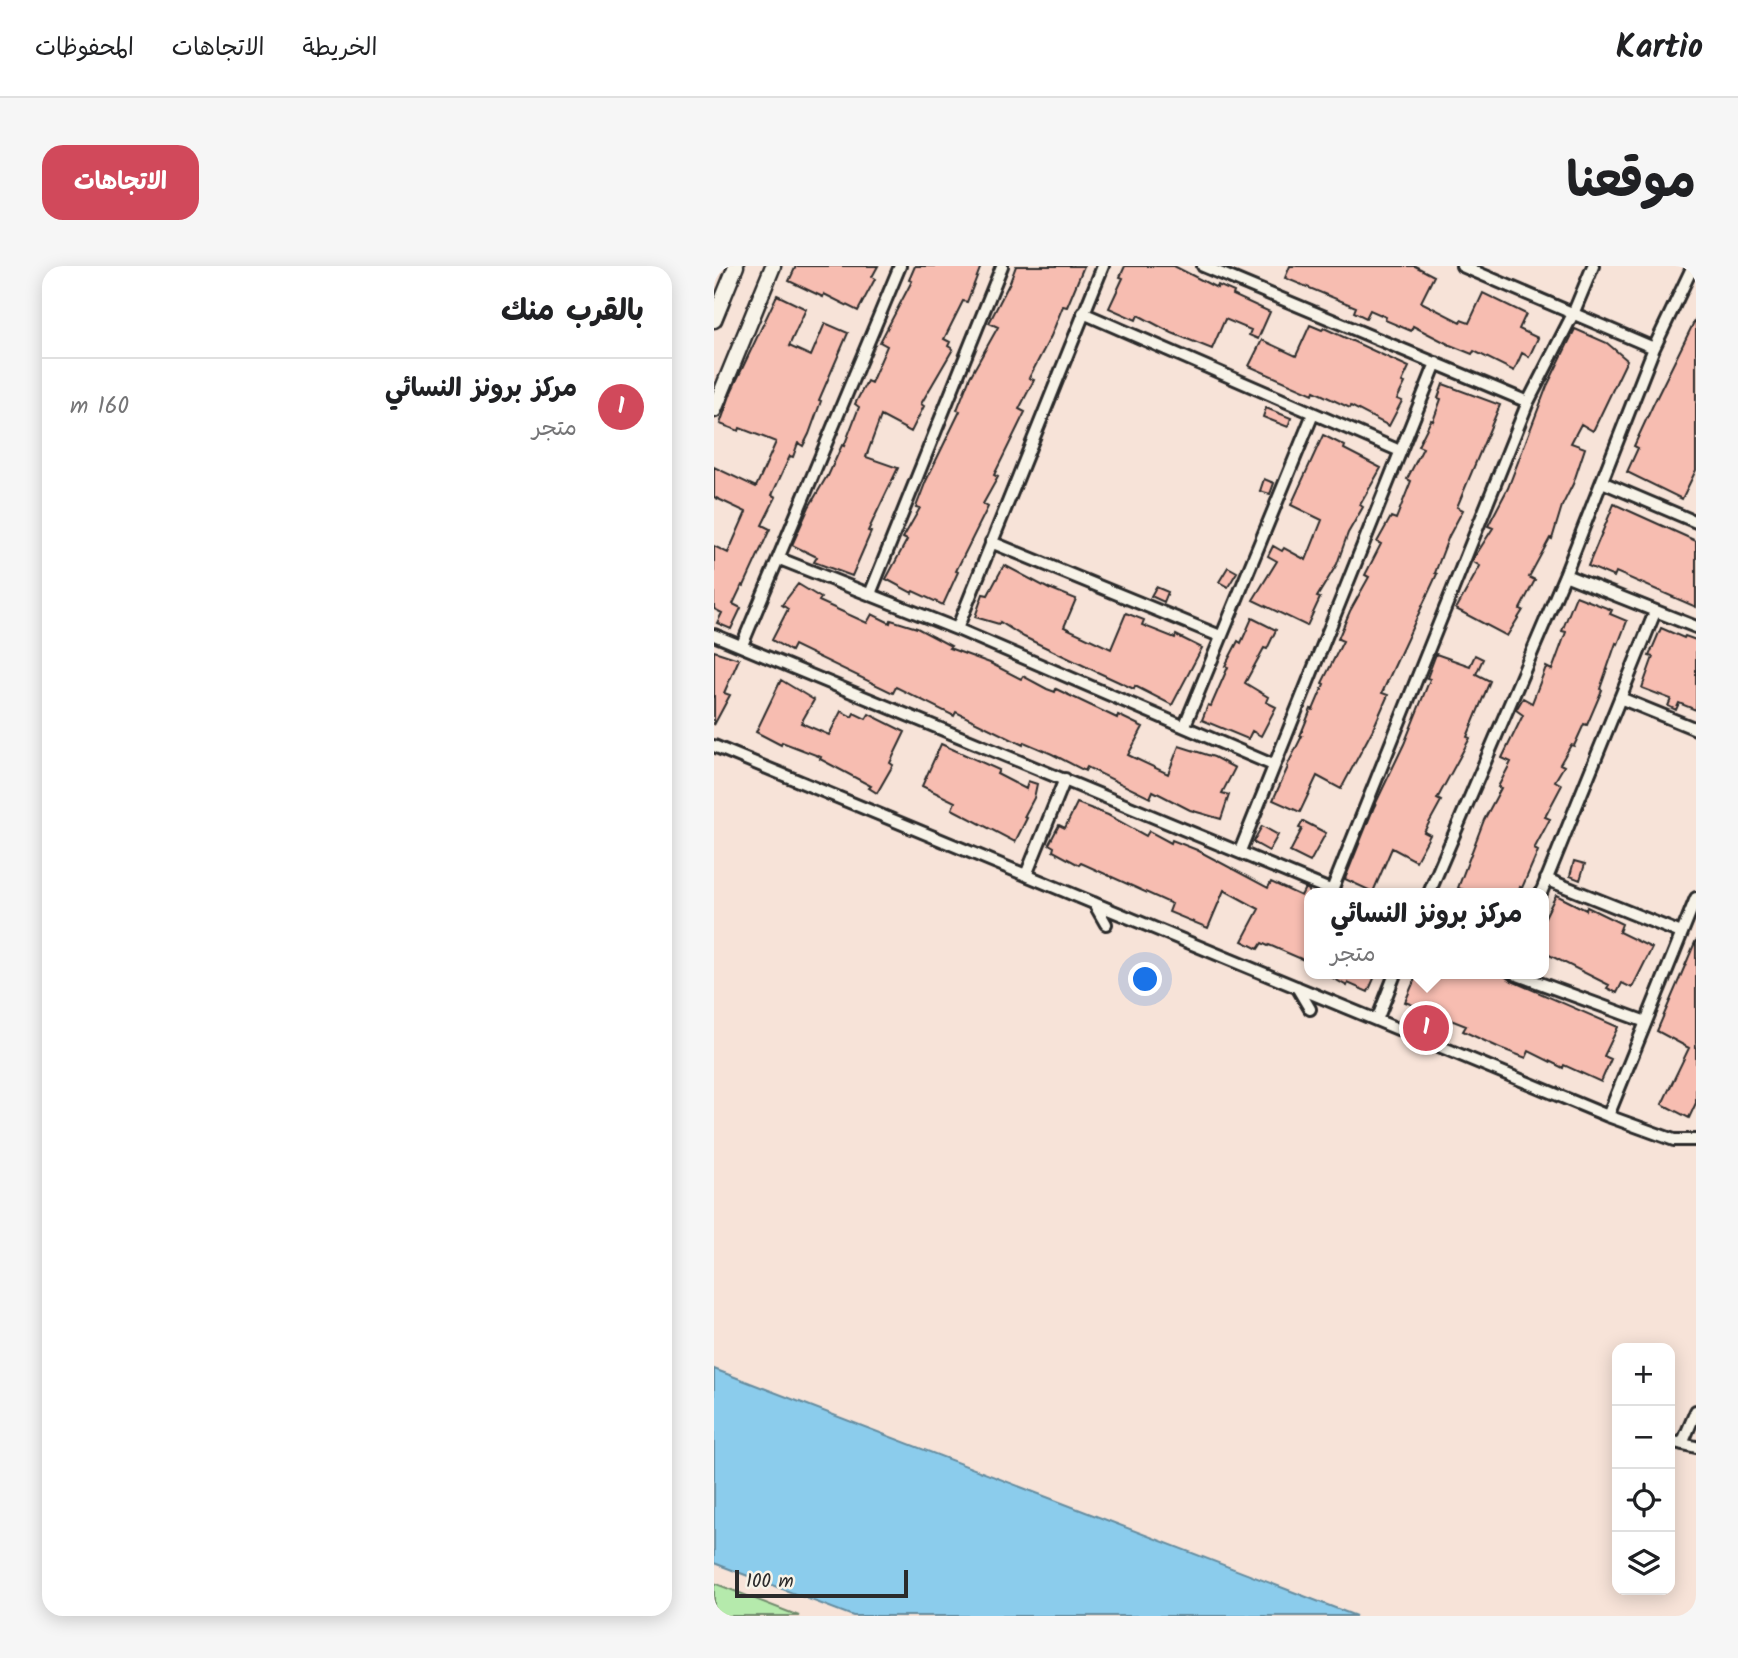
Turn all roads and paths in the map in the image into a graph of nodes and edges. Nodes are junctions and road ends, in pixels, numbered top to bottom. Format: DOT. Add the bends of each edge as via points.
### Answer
graph roads {
  1 [pos="736,266"];
  2 [pos="773,266"];
  3 [pos="900,266"];
  4 [pos="1002,266"];
  5 [pos="1103,266"];
  6 [pos="1203,266"];
  7 [pos="1462,266"];
  8 [pos="1593,266"];
  9 [pos="1693,266"];
  10 [pos="1083,313"];
  11 [pos="1573,314"];
  12 [pos="714,320"];
  13 [pos="1654,348"];
  14 [pos="1436,363"];
  15 [pos="1528,402"];
  16 [pos="714,410"];
  17 [pos="1313,414"];
  18 [pos="1400,451"];
  19 [pos="1602,482"];
  20 [pos="1696,522"];
  21 [pos="991,542"];
  22 [pos="780,559"];
  23 [pos="1564,576"];
  24 [pos="870,594"];
  25 [pos="1655,612"];
  26 [pos="1696,627"];
  27 [pos="957,629"];
  28 [pos="714,635"];
  29 [pos="1220,636"];
  30 [pos="742,645"];
  31 [pos="1620,698"];
  32 [pos="1185,725"];
  33 [pos="1696,729"];
  34 [pos="714,746"];
  35 [pos="1273,765"];
  36 [pos="1065,779"];
  37 [pos="1240,851"];
  38 [pos="1026,875"];
  39 [pos="1546,878"];
  40 [pos="1326,888"];
  41 [pos="1337,888"];
  42 [pos="1431,888"];
  43 [pos="1543,888"];
  44 [pos="1696,898"];
  45 [pos="1094,903"];
  46 [pos="1106,924"];
  47 [pos="1681,933"];
  48 [pos="1393,979"];
  49 [pos="1529,979"];
  50 [pos="1297,987"];
  51 [pos="1310,1009"];
  52 [pos="1377,1020"];
  53 [pos="1646,1021"];
  54 [pos="1608,1116"];
  55 [pos="1696,1140"];
  56 [pos="1696,1411"];
  57 [pos="1675,1442"];
  58 [pos="1682,1444"];
  59 [pos="1696,1447"];
  1 -- 12 [label="main road"];
  2 -- 16 [label="main road"];
  3 -- 22 [label="street"];
  4 -- 24 [label="street"];
  5 -- 10 [label="street"];
  6 -- 14 [label="street"];
  7 -- 11 [label="street"];
  8 -- 11 [label="street"];
  9 -- 13 [label="street"];
  10 -- 17 [label="street"];
  10 -- 21 [label="street"];
  11 -- 13 [label="street"];
  11 -- 15 [label="street"];
  13 -- 19 [label="street"];
  14 -- 15 [label="street"];
  14 -- 18 [label="street"];
  15 -- 41 [label="street"];
  17 -- 18 [label="street"];
  17 -- 29 [label="street"];
  18 -- 35 [label="street"];
  19 -- 20 [label="street"];
  19 -- 23 [label="street"];
  21 -- 27 [label="street"];
  21 -- 29 [label="street"];
  22 -- 24 [label="street"];
  22 -- 30 [label="street"];
  23 -- 25 [label="street"];
  23 -- 42 [label="street"];
  24 -- 27 [label="street"];
  25 -- 26 [label="street"];
  25 -- 31 [label="street"];
  27 -- 32 [label="street"];
  28 -- 30 [label="street"];
  29 -- 32 [label="street"];
  30 -- 36 [label="street"];
  31 -- 33 [label="street"];
  31 -- 39 [label="street"];
  32 -- 35 [label="street"];
  34 -- 38 [label="street"];
  35 -- 37 [label="street"];
  36 -- 37 [label="street"];
  36 -- 38 [label="street"];
  37 -- 40 [label="street"];
  38 -- 45 [label="street"];
  39 -- 43 [label="street"];
  39 -- 47 [label="street"];
  44 -- 47 [label="street"];
  45 -- 46 [label="street"];
  45 -- 50 [label="street"];
  47 -- 53 [label="street"];
  48 -- 52 [label="street"];
  49 -- 53 [label="street"];
  50 -- 51 [label="street"];
  50 -- 52 [label="street"];
  52 -- 54 [label="street"];
  53 -- 54 [label="street"];
  54 -- 55 [label="street" via="1674,1140"];
  56 -- 58 [label="street"];
  57 -- 58 [label="street"];
  58 -- 59 [label="street"];
}
